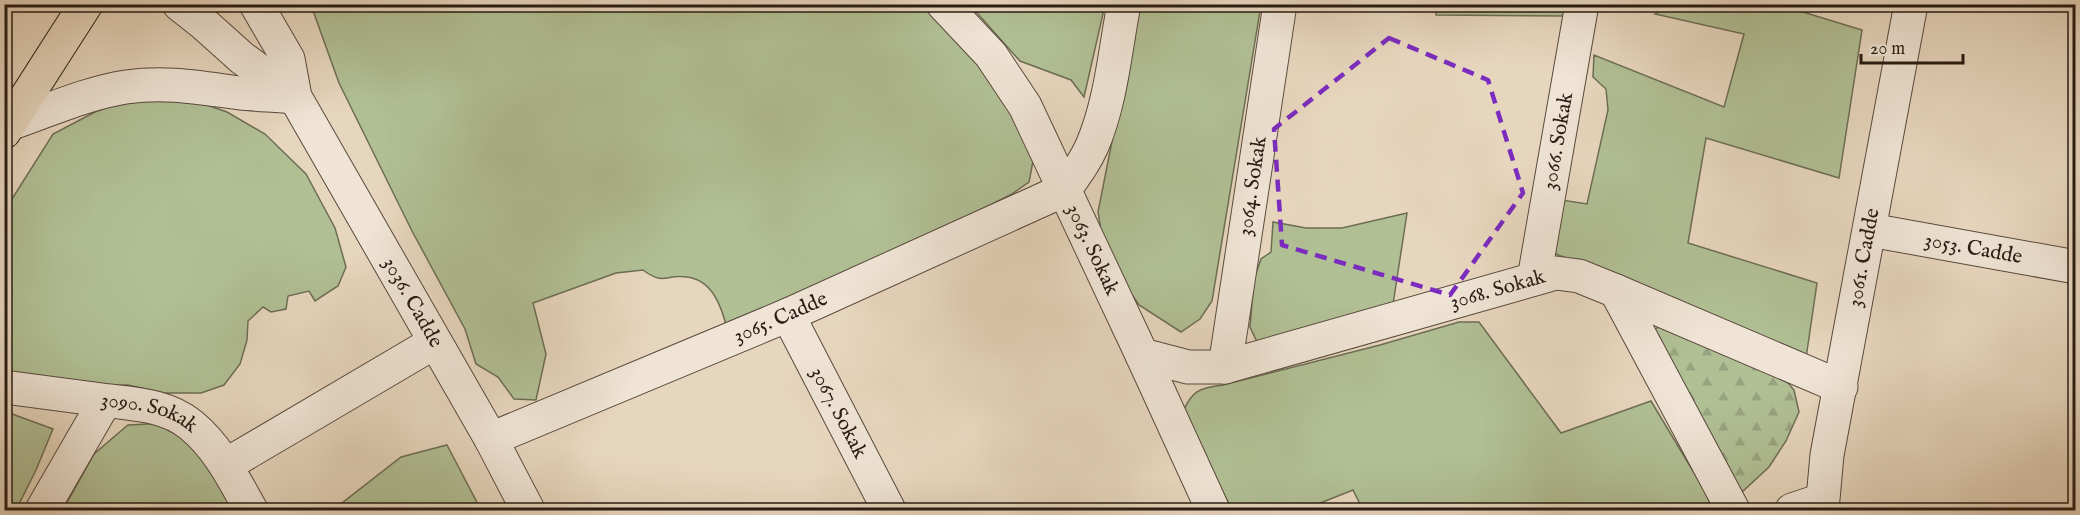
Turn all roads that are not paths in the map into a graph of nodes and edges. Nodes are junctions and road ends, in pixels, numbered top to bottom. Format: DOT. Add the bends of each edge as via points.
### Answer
graph roads {
  1 [pos="86,4"];
  2 [pos="179,4"];
  3 [pos="256,4"];
  4 [pos="281,4"];
  5 [pos="943,4"];
  6 [pos="1124,4"];
  7 [pos="1280,4"];
  8 [pos="1582,4"];
  9 [pos="1911,4"];
  10 [pos="295,97"];
  11 [pos="7,128"];
  12 [pos="1065,190"];
  13 [pos="1870,230"];
  14 [pos="2076,267"];
  15 [pos="1534,279"];
  16 [pos="1616,291"];
  17 [pos="788,315"];
  18 [pos="435,342"];
  19 [pos="1142,355"];
  20 [pos="1225,367"];
  21 [pos="4,387"];
  22 [pos="1841,387"];
  23 [pos="105,401"];
  24 [pos="491,439"];
  25 [pos="226,465"];
  26 [pos="1812,507"];
  27 [pos="42,510"];
  28 [pos="251,510"];
  29 [pos="528,510"];
  30 [pos="889,510"];
  31 [pos="1213,510"];
  32 [pos="1733,510"];
  1 -- 11 [label="main road"];
  2 -- 10 [label="street, 3036. Cadde"];
  3 -- 10 [label="street, 3036. Cadde" via="288,59"];
  4 -- 10 [label="street"];
  5 -- 12 [label="street, 3063. Sokak" via="1003,71"];
  6 -- 12 [label="street" via="1098,131"];
  7 -- 20 [label="street, 3064. Sokak"];
  8 -- 15 [label="street, 3066. Sokak"];
  9 -- 13 [label="street, 3061. Cadde"];
  10 -- 11 [label="street" via="172,84 125,87"];
  10 -- 18 [label="street, 3036. Cadde"];
  12 -- 17 [label="street, 3065. Cadde"];
  12 -- 19 [label="street, 3063. Sokak"];
  13 -- 14 [label="street, 3053. Cadde"];
  13 -- 22 [label="street, 3061. Cadde"];
  15 -- 16 [label="street, 3068. Sokak" via="1556,273 1579,276"];
  15 -- 20 [label="street, 3068. Sokak"];
  16 -- 22 [label="street, 3068. Sokak"];
  16 -- 32 [label="street"];
  17 -- 24 [label="street, 3065. Cadde"];
  17 -- 30 [label="street, 3067. Sokak"];
  18 -- 24 [label="street, 3036. Cadde"];
  18 -- 25 [label="street"];
  19 -- 20 [label="street, 3068. Sokak" via="1197,369"];
  19 -- 31 [label="street, 3063. Sokak"];
  21 -- 23 [label="street, 3090. Sokak"];
  22 -- 26 [label="street, 3061. Cadde"];
  23 -- 25 [label="street, 3090. Sokak" via="164,410 189,424"];
  23 -- 27 [label="street"];
  24 -- 29 [label="street, 3036. Cadde"];
  25 -- 28 [label="street, 3090. Sokak"];
}
